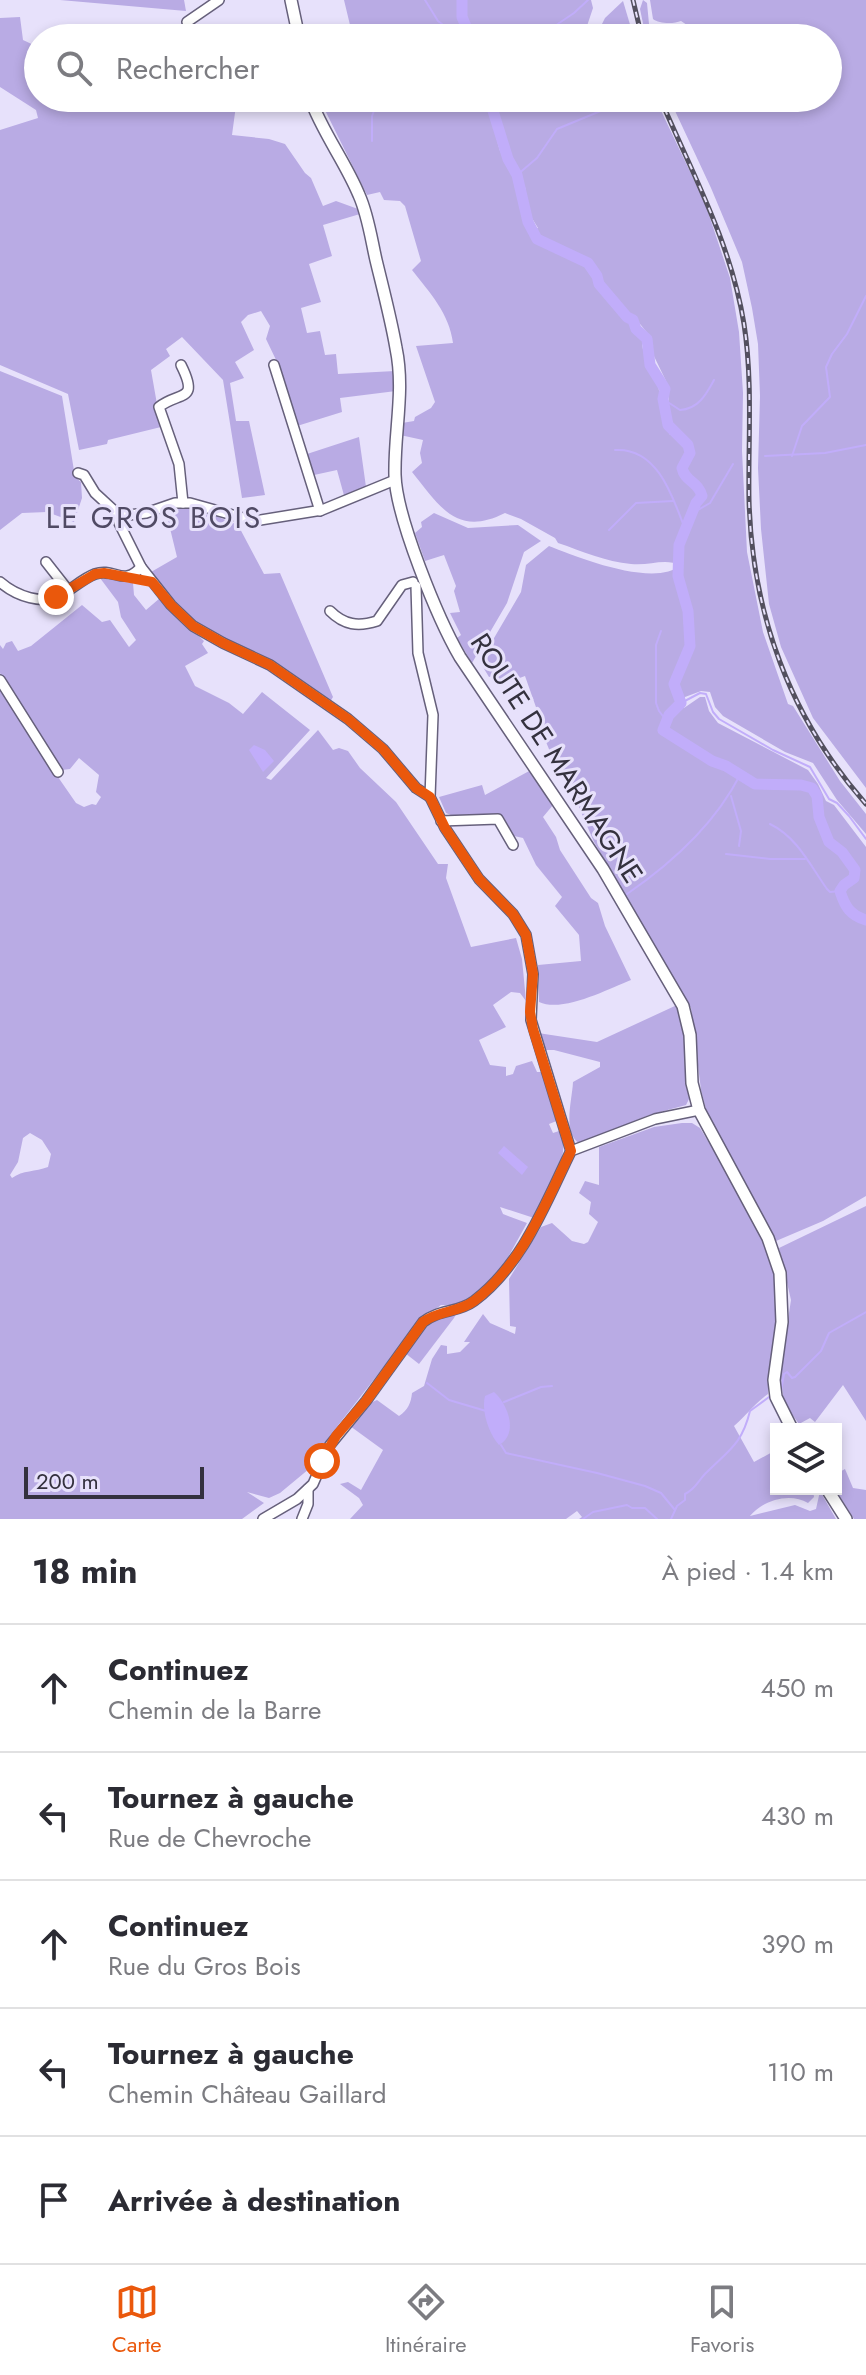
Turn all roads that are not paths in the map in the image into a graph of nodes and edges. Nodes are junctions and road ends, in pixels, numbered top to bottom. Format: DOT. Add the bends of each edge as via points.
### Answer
graph roads {
  1 [pos="219,0"];
  2 [pos="291,0"];
  3 [pos="187,22"];
  4 [pos="296,24"];
  5 [pos="316,112"];
  6 [pos="181,365"];
  7 [pos="274,365"];
  8 [pos="78,473"];
  9 [pos="395,480"];
  10 [pos="183,503"];
  11 [pos="320,511"];
  12 [pos="120,516"];
  13 [pos="46,562"];
  14 [pos="141,567"];
  15 [pos="129,576"];
  16 [pos="0,582"];
  17 [pos="152,582"];
  18 [pos="419,584"];
  19 [pos="68,590"];
  20 [pos="330,611"];
  21 [pos="0,680"];
  22 [pos="58,772"];
  23 [pos="430,797"];
  24 [pos="441,821"];
  25 [pos="513,845"];
  26 [pos="699,1110"];
  27 [pos="571,1151"];
  28 [pos="789,1423"];
  29 [pos="308,1489"];
  30 [pos="831,1495"];
  31 [pos="263,1519"];
  32 [pos="302,1519"];
  33 [pos="846,1519"];
  1 -- 3 [label="street"];
  2 -- 4 [label="main road"];
  5 -- 9 [label="main road, ROUTE DE MARMAGNE" via="361,200 396,347 401,375"];
  6 -- 10 [label="street" via="188,389 159,407 179,464"];
  7 -- 11 [label="street"];
  8 -- 12 [label="street"];
  9 -- 11 [label="street"];
  9 -- 18 [label="main road, ROUTE DE MARMAGNE" via="422,569"];
  10 -- 11 [label="street" via="254,521"];
  10 -- 12 [label="street"];
  12 -- 14 [label="street"];
  13 -- 19 [label="street"];
  14 -- 15 [label="street"];
  14 -- 17 [label="street"];
  15 -- 17 [label="street"];
  15 -- 19 [label="street" via="95,574"];
  16 -- 19 [label="street" via="29,598 48,599"];
  17 -- 23 [label="street" via="193,626 270,665 348,719"];
  18 -- 20 [label="street" via="402,585 377,621 347,624"];
  18 -- 23 [label="street" via="418,653 433,715"];
  18 -- 26 [label="main road, ROUTE DE MARMAGNE" via="452,643 603,869 683,1006"];
  21 -- 22 [label="street"];
  23 -- 24 [label="street"];
  24 -- 25 [label="street" via="498,819"];
  24 -- 27 [label="street" via="479,879 526,935 533,974 533,1029"];
  26 -- 27 [label="street" via="655,1119"];
  26 -- 28 [label="main road, ROUTE DE MARMAGNE" via="768,1238 780,1273 782,1322 774,1380"];
  27 -- 29 [label="street" via="504,1274 467,1306 435,1313 423,1322 336,1436"];
  29 -- 31 [label="street"];
  29 -- 32 [label="street"];
  30 -- 33 [label="main road"];
}
